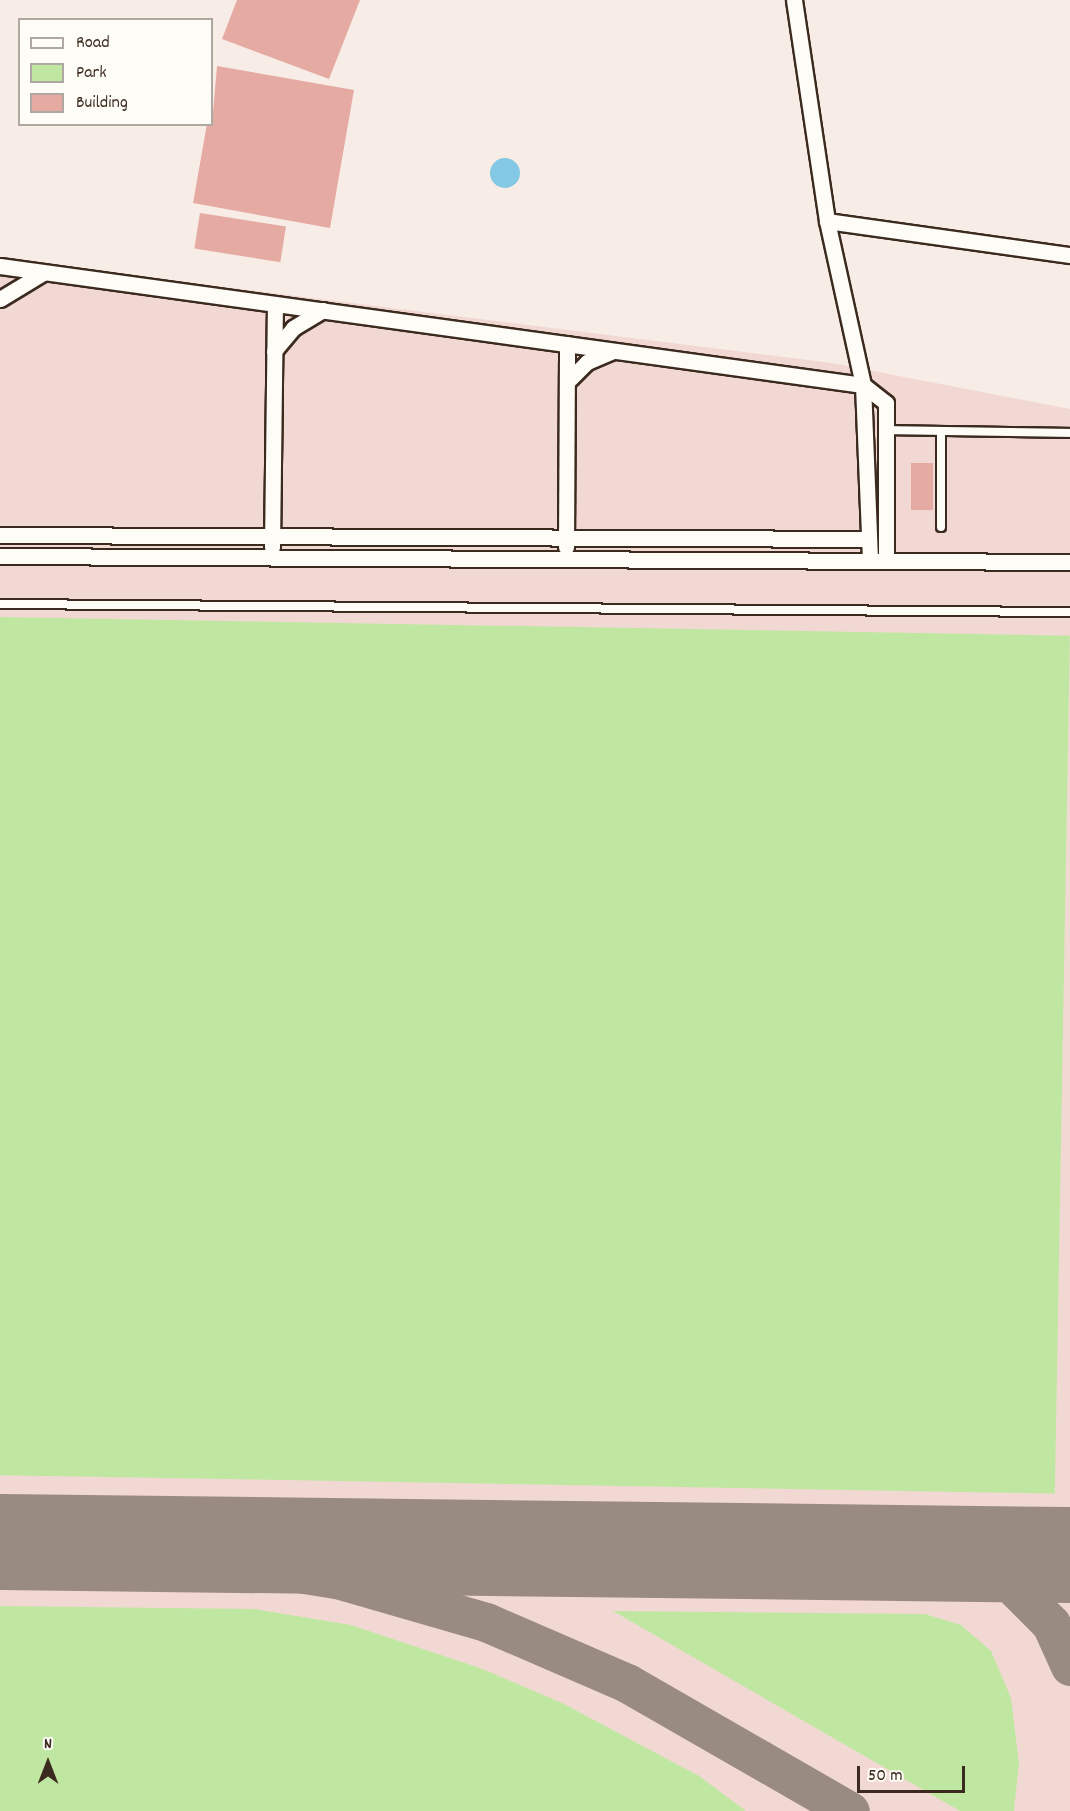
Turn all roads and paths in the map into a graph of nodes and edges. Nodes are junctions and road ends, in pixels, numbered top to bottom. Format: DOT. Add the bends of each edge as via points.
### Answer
graph roads {
  1 [pos="794,0"];
  2 [pos="827,221"];
  3 [pos="1070,255"];
  4 [pos="0,266"];
  5 [pos="46,272"];
  6 [pos="0,299"];
  7 [pos="275,304"];
  8 [pos="323,310"];
  9 [pos="567,344"];
  10 [pos="274,351"];
  11 [pos="616,351"];
  12 [pos="567,382"];
  13 [pos="863,385"];
  14 [pos="886,430"];
  15 [pos="941,430"];
  16 [pos="1070,433"];
  17 [pos="941,527"];
  18 [pos="0,535"];
  19 [pos="272,539"];
  20 [pos="566,539"];
  21 [pos="869,539"];
  22 [pos="0,556"];
  23 [pos="272,559"];
  24 [pos="566,559"];
  25 [pos="870,559"];
  26 [pos="886,559"];
  27 [pos="1070,562"];
  28 [pos="0,604"];
  29 [pos="1070,612"];
  1 -- 2 [label="street"];
  2 -- 3 [label="street"];
  2 -- 13 [label="street"];
  4 -- 5 [label="street"];
  5 -- 6 [label="street"];
  5 -- 7 [label="street"];
  7 -- 8 [label="street"];
  7 -- 10 [label="street"];
  8 -- 9 [label="street"];
  8 -- 10 [label="street" via="292,328"];
  9 -- 11 [label="street"];
  9 -- 12 [label="street"];
  10 -- 19 [label="street"];
  11 -- 12 [label="street" via="587,362"];
  11 -- 13 [label="street"];
  12 -- 20 [label="street"];
  13 -- 14 [label="street" via="886,404"];
  13 -- 21 [label="street"];
  14 -- 15 [label="lane"];
  14 -- 26 [label="street"];
  15 -- 16 [label="lane"];
  15 -- 17 [label="lane"];
  18 -- 19 [label="street"];
  19 -- 20 [label="street"];
  19 -- 23 [label="street"];
  20 -- 21 [label="street"];
  20 -- 24 [label="street"];
  21 -- 25 [label="street"];
  22 -- 23 [label="street"];
  23 -- 24 [label="street"];
  24 -- 25 [label="street"];
  25 -- 26 [label="street"];
  26 -- 27 [label="street"];
  28 -- 29 [label="lane"];
}
